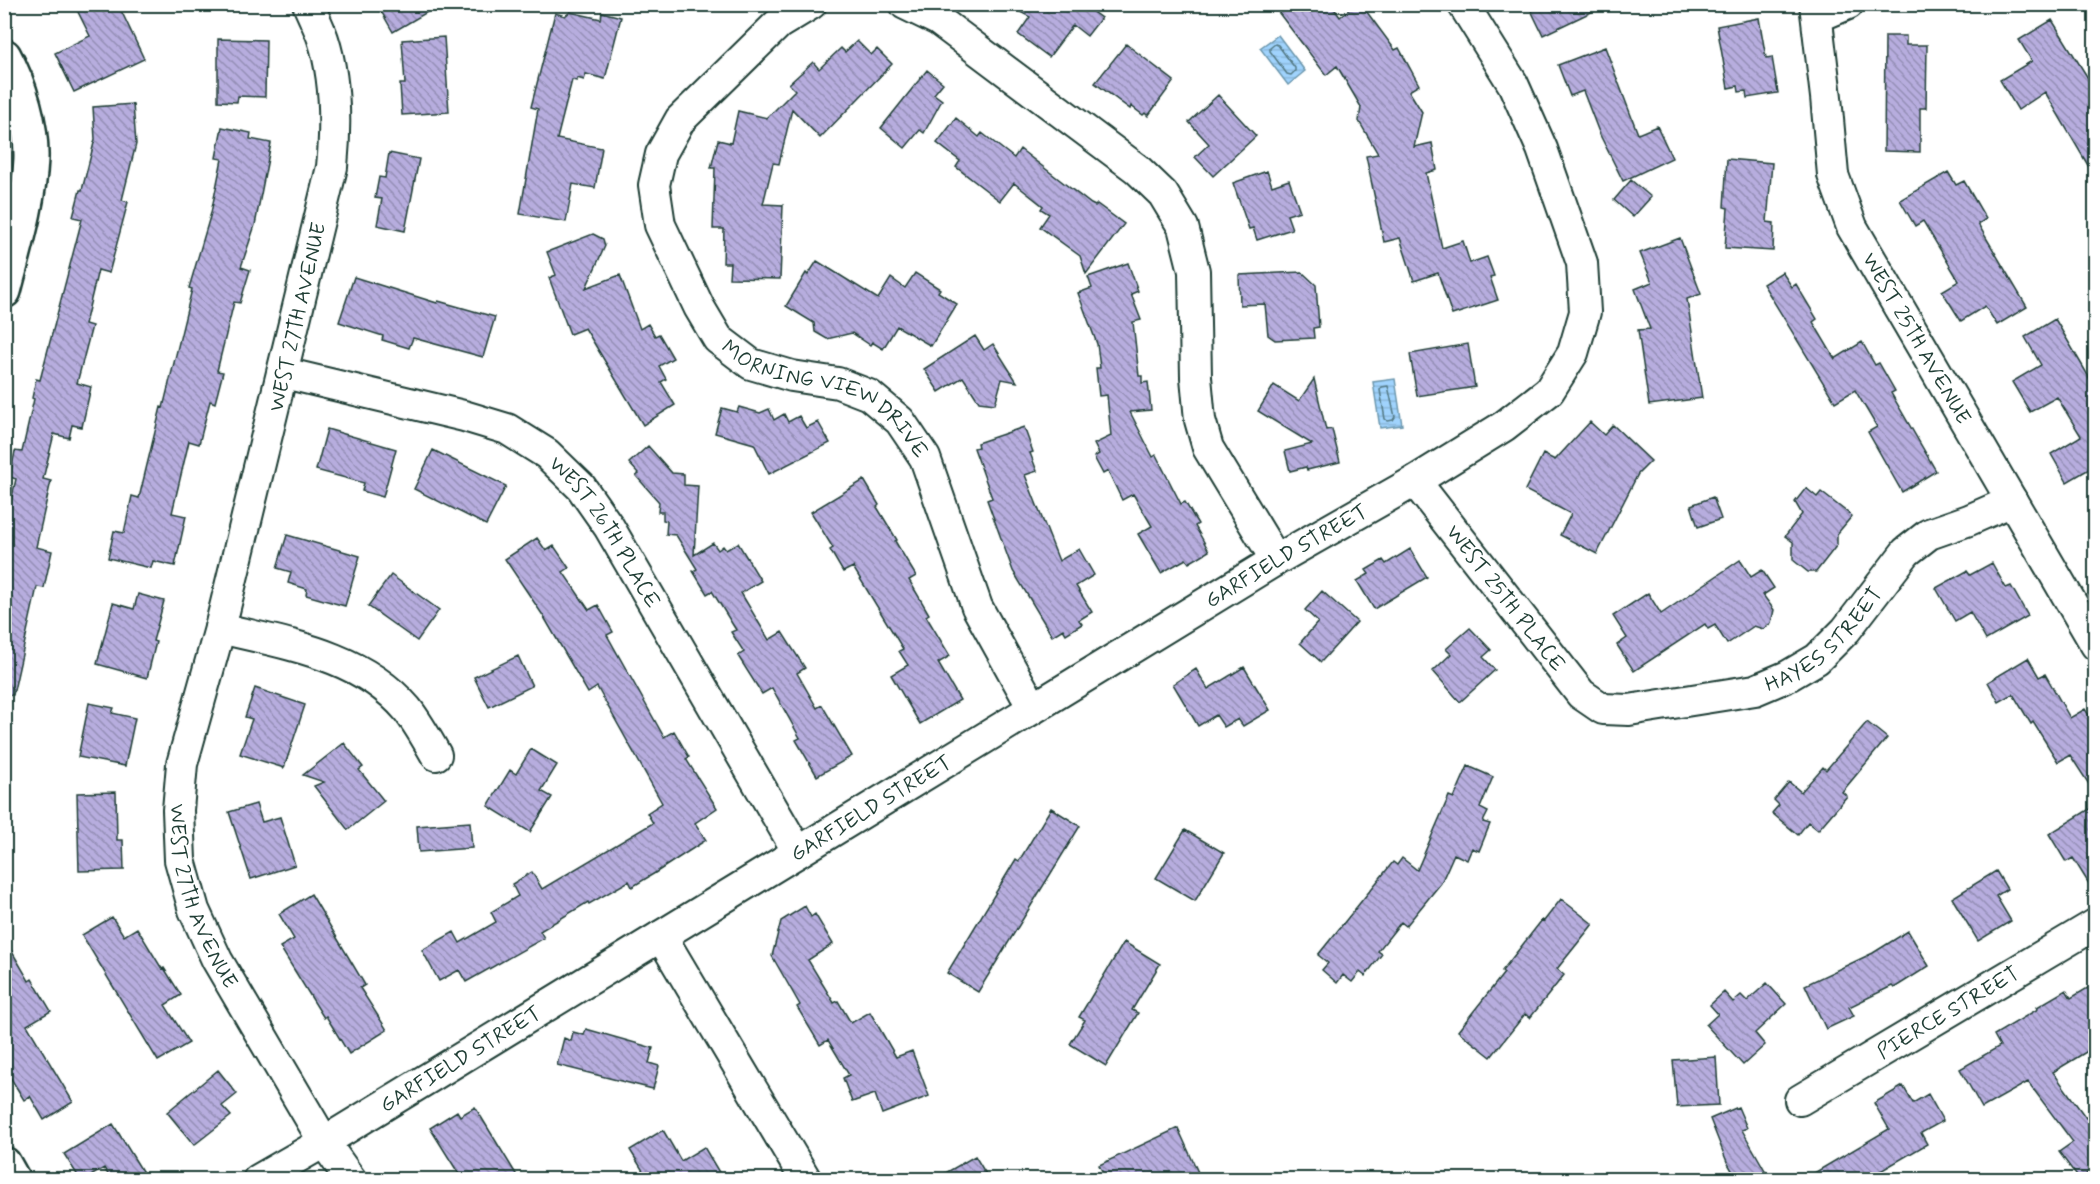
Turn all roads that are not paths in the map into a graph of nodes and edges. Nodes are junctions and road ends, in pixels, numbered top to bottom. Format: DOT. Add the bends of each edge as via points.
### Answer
graph roads {
  1 [pos="308,4"];
  2 [pos="811,4"];
  3 [pos="905,4"];
  4 [pos="1463,4"];
  5 [pos="1848,4"];
  6 [pos="1816,11"];
  7 [pos="4,56"];
  8 [pos="4,291"];
  9 [pos="284,373"];
  10 [pos="1415,481"];
  11 [pos="2012,501"];
  12 [pos="1276,560"];
  13 [pos="220,628"];
  14 [pos="2096,645"];
  15 [pos="1033,708"];
  16 [pos="1602,709"];
  17 [pos="436,755"];
  18 [pos="798,852"];
  19 [pos="2096,924"];
  20 [pos="661,936"];
  21 [pos="1800,1100"];
  22 [pos="324,1142"];
  23 [pos="4,1164"];
  24 [pos="14,1179"];
  25 [pos="258,1179"];
  26 [pos="351,1179"];
  27 [pos="806,1179"];
  1 -- 9 [label="street, WEST 27TH AVENUE" via="323,39 332,84 335,131 332,167"];
  2 -- 15 [label="street, MORNING VIEW DRIVE" via="778,24 680,120 661,154 654,185 660,225 718,339 751,364 838,383 869,395 900,421 925,458 977,607"];
  3 -- 12 [label="street" via="938,20 1137,169 1163,194 1183,227 1194,271 1199,409 1208,448"];
  4 -- 10 [label="street, GARFIELD STREET" via="1512,84 1542,149 1582,263 1585,312 1573,353 1549,391 1504,426"];
  5 -- 6 [label="street"];
  6 -- 11 [label="street, WEST 25TH AVENUE" via="1833,175 1852,226"];
  7 -- 8 [label="street" via="15,75 31,157"];
  9 -- 13 [label="street, WEST 27TH AVENUE"];
  9 -- 18 [label="street, WEST 26TH PLACE" via="507,429 547,454 581,487 609,527"];
  10 -- 12 [label="street, GARFIELD STREET"];
  10 -- 16 [label="street, WEST 25TH PLACE" via="1559,668 1581,694"];
  11 -- 14 [label="street, WEST 25TH AVENUE"];
  11 -- 16 [label="street, HAYES STREET" via="1929,534 1906,552 1846,630 1817,659 1788,676 1755,690 1629,710"];
  12 -- 15 [label="street, GARFIELD STREET"];
  13 -- 17 [label="street" via="326,655 362,673 405,707"];
  13 -- 22 [label="street, WEST 27TH AVENUE" via="182,764 178,810 180,860 194,910 217,960"];
  15 -- 18 [label="street, GARFIELD STREET"];
  18 -- 20 [label="street, GARFIELD STREET"];
  19 -- 21 [label="street, PIERCE STREET"];
  20 -- 22 [label="street, GARFIELD STREET"];
  20 -- 27 [label="street"];
  22 -- 25 [label="street, GARFIELD STREET"];
  22 -- 26 [label="street, WEST 27TH AVENUE"];
  23 -- 24 [label="street"];
}
